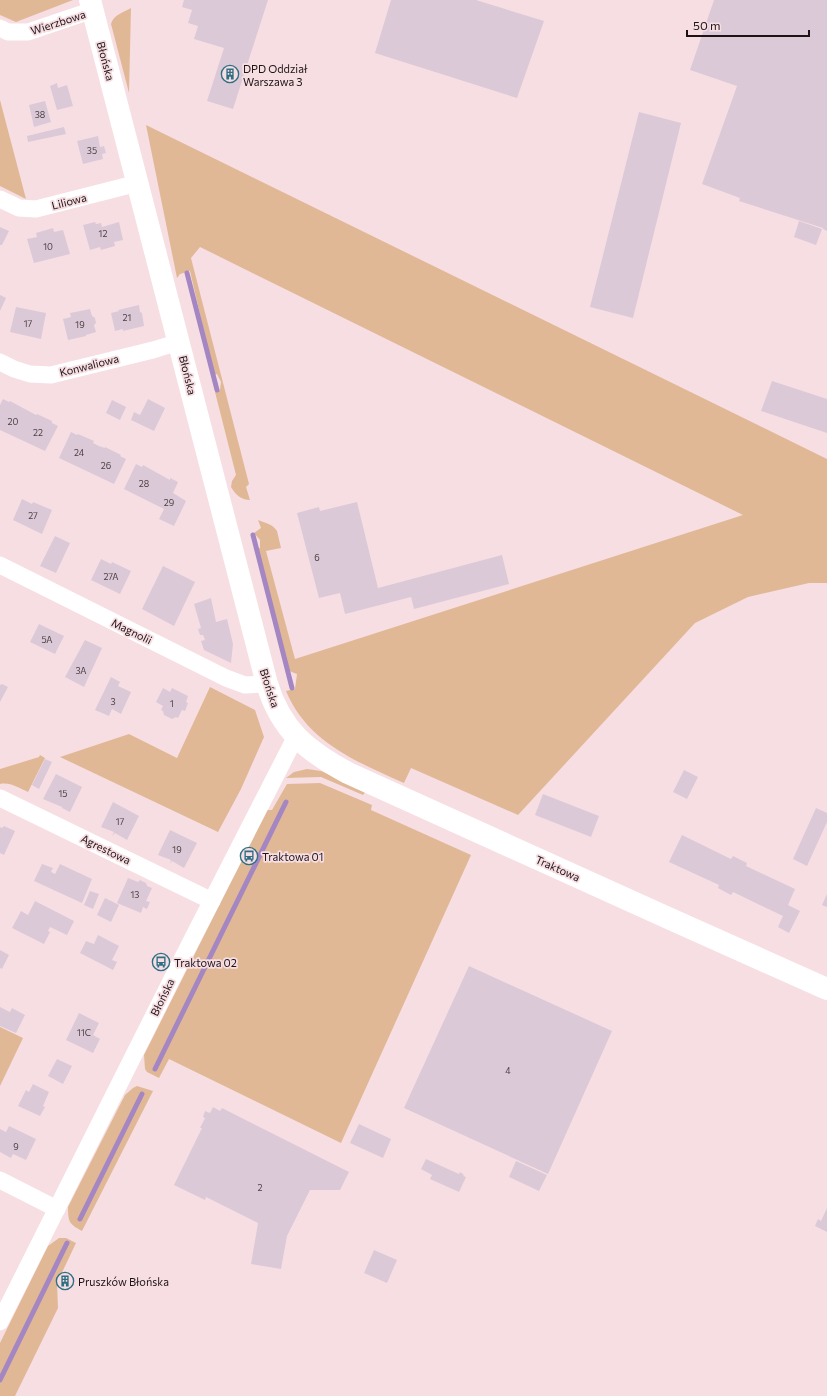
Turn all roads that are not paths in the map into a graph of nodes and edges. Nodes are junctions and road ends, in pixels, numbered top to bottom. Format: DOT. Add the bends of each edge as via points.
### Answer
graph roads {
  1 [pos="92,5"];
  2 [pos="0,28"];
  3 [pos="138,183"];
  4 [pos="0,198"];
  5 [pos="179,342"];
  6 [pos="0,362"];
  7 [pos="0,565"];
  8 [pos="268,684"];
  9 [pos="296,736"];
  10 [pos="0,798"];
  11 [pos="212,901"];
  12 [pos="827,988"];
  13 [pos="0,1180"];
  14 [pos="57,1209"];
  15 [pos="0,1322"];
  1 -- 2 [label="street, Wierzbowa" via="28,32 8,32"];
  1 -- 3 [label="street, Błońska"];
  3 -- 4 [label="street, Liliowa" via="36,209 19,208"];
  3 -- 5 [label="street, Błońska"];
  5 -- 6 [label="street, Konwaliowa" via="51,375 30,374"];
  5 -- 8 [label="street, Błońska"];
  7 -- 8 [label="street, Magnolii" via="226,678 245,685"];
  8 -- 9 [label="street, Błońska" via="276,708"];
  9 -- 11 [label="street, Błońska"];
  9 -- 12 [label="street, Traktowa" via="332,764 374,785"];
  10 -- 11 [label="street, Agrestowa"];
  11 -- 14 [label="street, Błońska"];
  13 -- 14 [label="street"];
  14 -- 15 [label="street, Błońska"];
}
